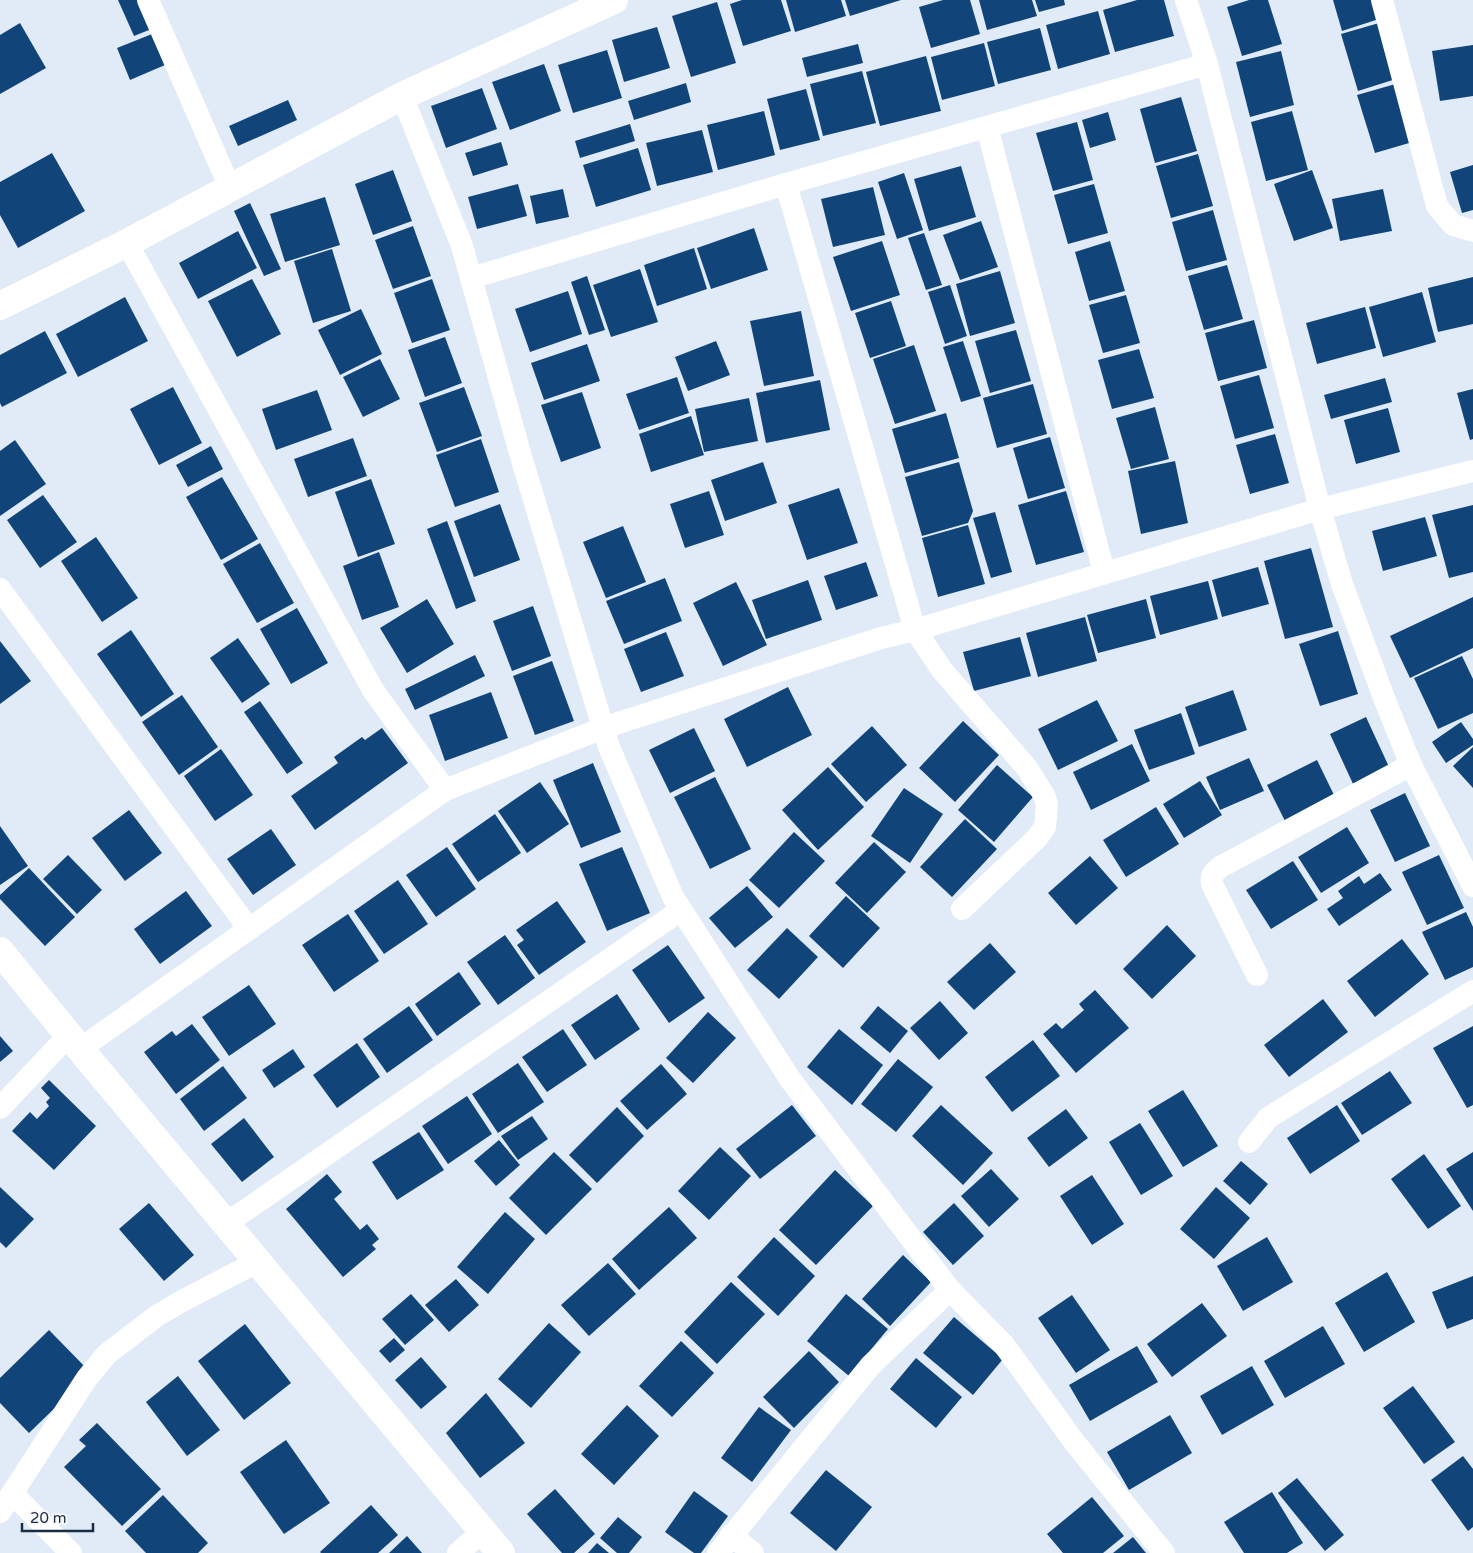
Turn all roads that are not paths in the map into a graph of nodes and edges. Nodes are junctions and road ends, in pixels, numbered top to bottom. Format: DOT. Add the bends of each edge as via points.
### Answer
graph roads {
  1 [pos="148,0"];
  2 [pos="614,0"];
  3 [pos="1186,0"];
  4 [pos="1389,1"];
  5 [pos="1207,64"];
  6 [pos="402,96"];
  7 [pos="987,127"];
  8 [pos="786,184"];
  9 [pos="230,188"];
  10 [pos="1473,231"];
  11 [pos="127,243"];
  12 [pos="471,278"];
  13 [pos="0,306"];
  14 [pos="1473,471"];
  15 [pos="1320,509"];
  16 [pos="1104,572"];
  17 [pos="0,589"];
  18 [pos="915,630"];
  19 [pos="603,728"];
  20 [pos="1411,765"];
  21 [pos="445,790"];
  22 [pos="1473,886"];
  23 [pos="962,909"];
  24 [pos="682,910"];
  25 [pos="249,929"];
  26 [pos="0,951"];
  27 [pos="1257,975"];
  28 [pos="1473,991"];
  29 [pos="74,1042"];
  30 [pos="0,1108"];
  31 [pos="1249,1142"];
  32 [pos="227,1223"];
  33 [pos="258,1262"];
  34 [pos="950,1290"];
  35 [pos="12,1493"];
  36 [pos="0,1512"];
  37 [pos="483,1531"];
  38 [pos="731,1535"];
  39 [pos="71,1553"];
  40 [pos="458,1553"];
  41 [pos="501,1553"];
  42 [pos="718,1553"];
  43 [pos="753,1553"];
  44 [pos="1164,1553"];
  1 -- 9 [label="street"];
  2 -- 6 [label="main road"];
  3 -- 5 [label="street"];
  4 -- 10 [label="street" via="1437,206 1453,225"];
  5 -- 7 [label="street"];
  5 -- 15 [label="street"];
  6 -- 9 [label="main road"];
  6 -- 12 [label="street" via="462,246"];
  7 -- 8 [label="street"];
  7 -- 16 [label="street"];
  8 -- 12 [label="street"];
  8 -- 18 [label="street"];
  9 -- 11 [label="main road"];
  11 -- 13 [label="main road"];
  11 -- 21 [label="street" via="373,690"];
  12 -- 19 [label="street"];
  14 -- 15 [label="street"];
  15 -- 16 [label="street"];
  15 -- 20 [label="street" via="1345,592"];
  16 -- 18 [label="street"];
  17 -- 25 [label="street"];
  18 -- 19 [label="street" via="881,638"];
  18 -- 23 [label="street" via="942,670 1027,768 1047,804 1046,827"];
  19 -- 21 [label="street"];
  19 -- 24 [label="street"];
  20 -- 22 [label="street"];
  20 -- 27 [label="street" via="1213,873 1212,884"];
  21 -- 25 [label="street"];
  24 -- 32 [label="street"];
  24 -- 34 [label="street" via="790,1079"];
  25 -- 29 [label="street"];
  26 -- 29 [label="main road"];
  28 -- 31 [label="street" via="1268,1118"];
  29 -- 30 [label="street"];
  29 -- 32 [label="main road"];
  32 -- 33 [label="main road"];
  33 -- 35 [label="street" via="158,1315 107,1354 82,1385"];
  33 -- 37 [label="main road"];
  34 -- 38 [label="street" via="871,1365"];
  34 -- 44 [label="street" via="1004,1345 1075,1443"];
  35 -- 36 [label="street"];
  35 -- 39 [label="street"];
  37 -- 40 [label="street"];
  37 -- 41 [label="main road"];
  38 -- 42 [label="street"];
  38 -- 43 [label="street"];
}
